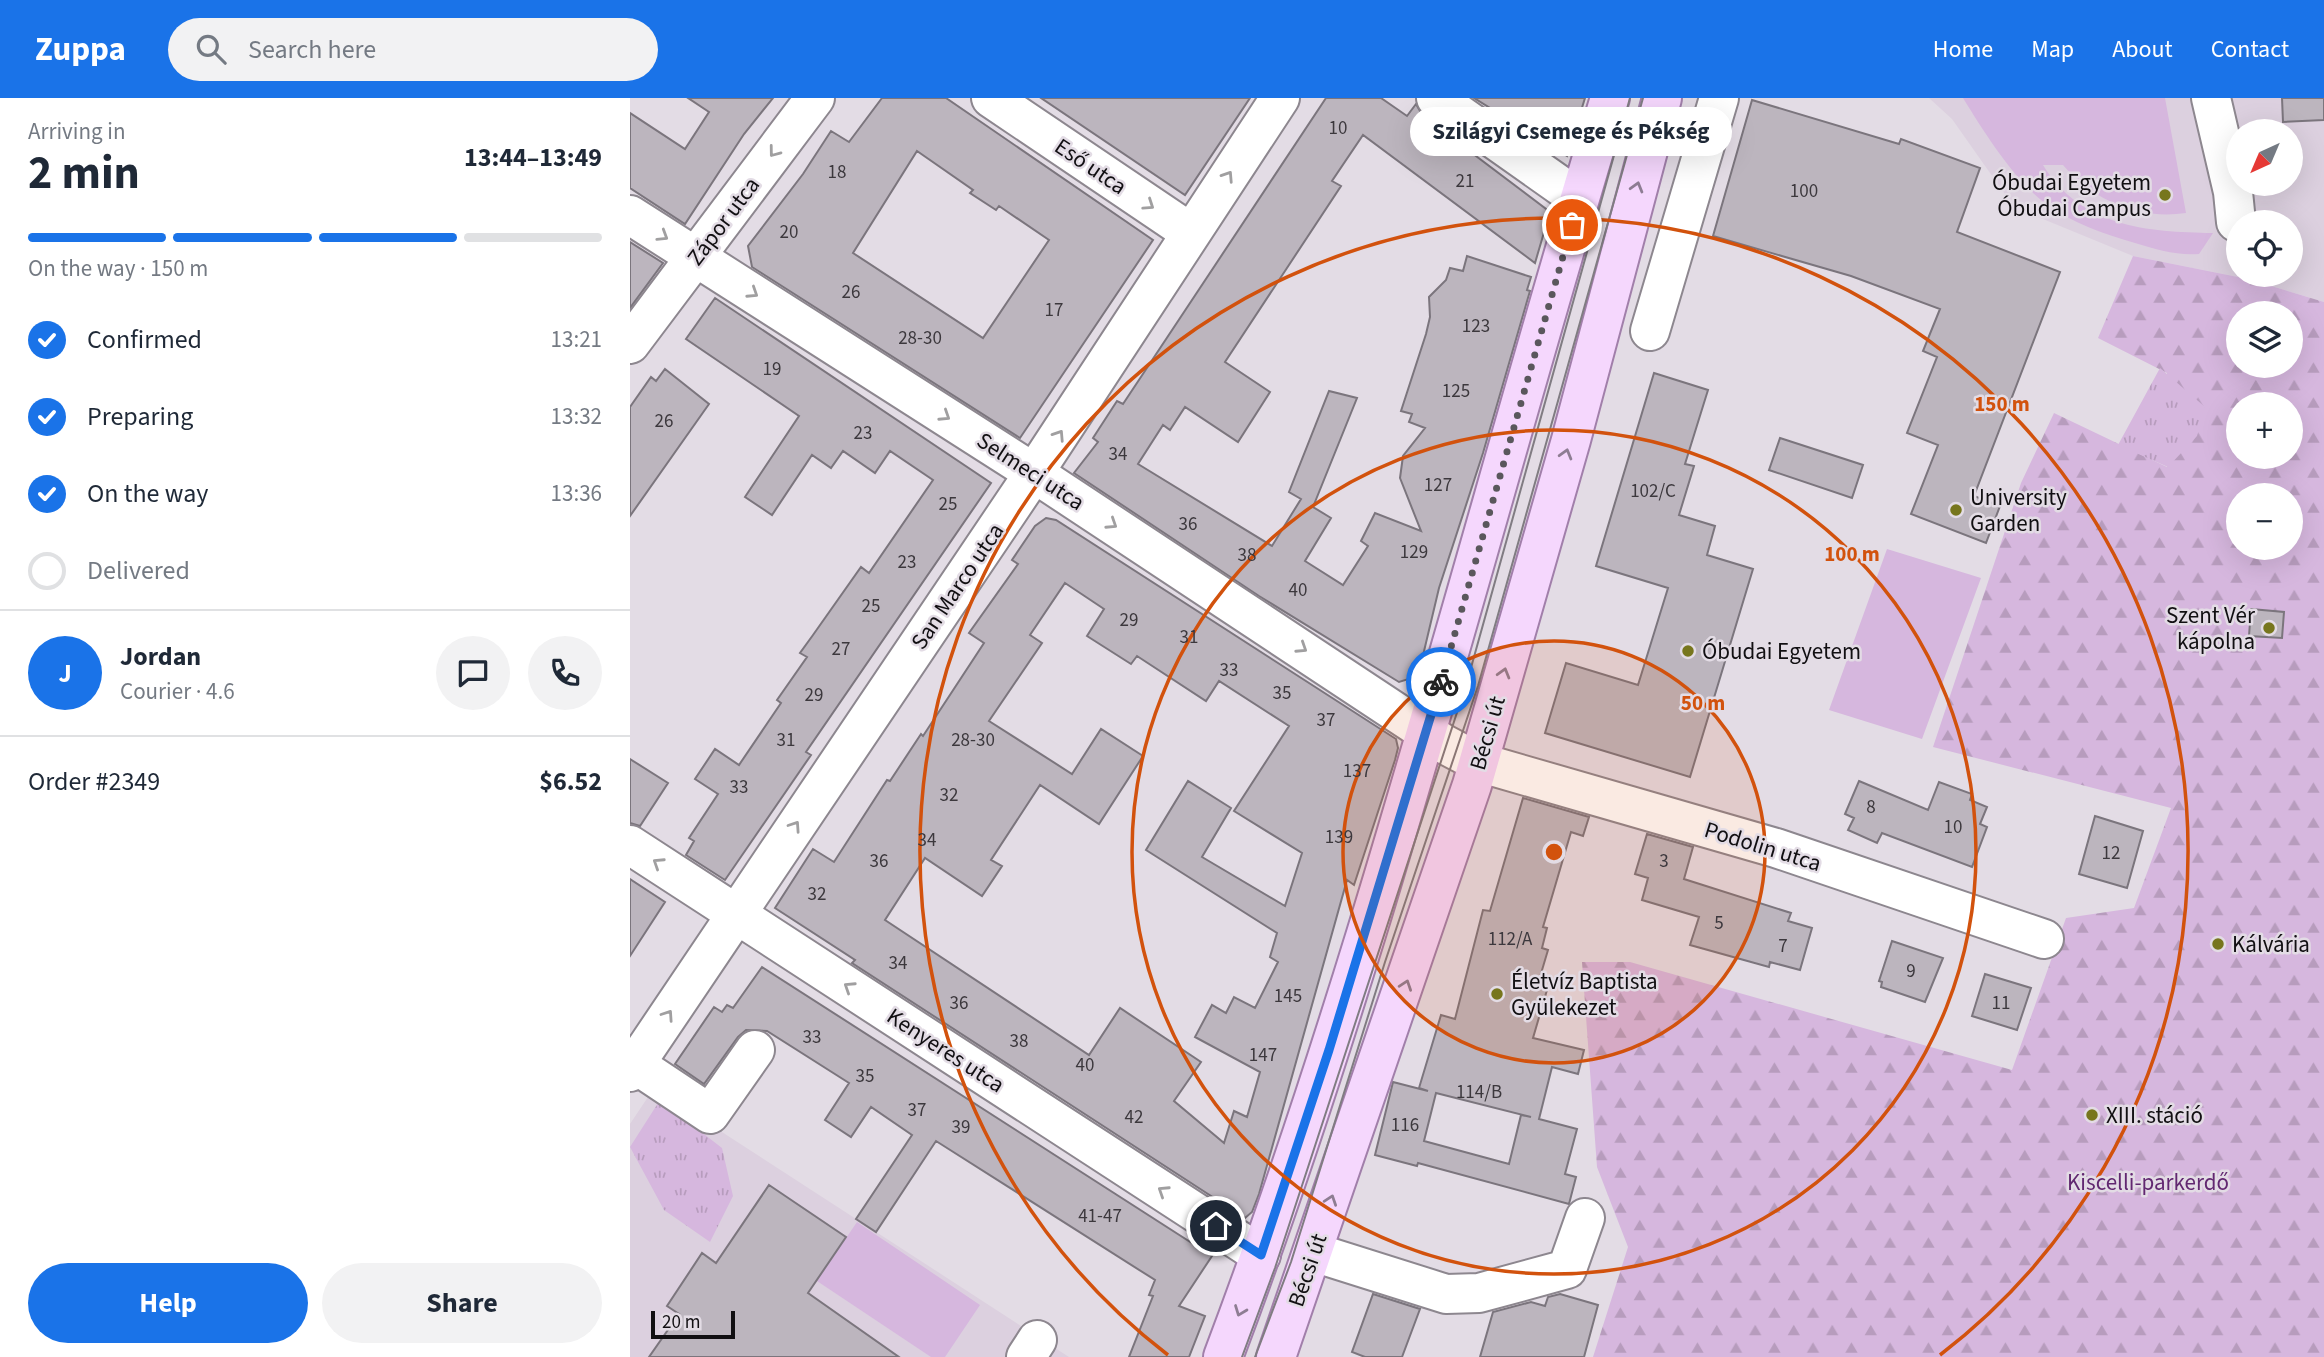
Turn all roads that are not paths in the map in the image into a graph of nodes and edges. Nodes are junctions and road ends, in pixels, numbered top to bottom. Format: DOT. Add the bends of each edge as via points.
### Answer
graph roads {
  1 [pos="815,98"];
  2 [pos="991,98"];
  3 [pos="1280,98"];
  4 [pos="1436,98"];
  5 [pos="1610,98"];
  6 [pos="1662,98"];
  7 [pos="1718,98"];
  8 [pos="2211,98"];
  9 [pos="1579,199"];
  10 [pos="2235,210"];
  11 [pos="630,215"];
  12 [pos="1191,233"];
  13 [pos="1624,234"];
  14 [pos="1675,247"];
  15 [pos="696,256"];
  16 [pos="1650,331"];
  17 [pos="630,344"];
  18 [pos="1034,473"];
  19 [pos="1427,733"];
  20 [pos="1478,762"];
  21 [pos="630,845"];
  22 [pos="736,914"];
  23 [pos="2044,939"];
  24 [pos="755,1050"];
  25 [pos="632,1068"];
  26 [pos="1584,1218"];
  27 [pos="1314,1252"];
  28 [pos="1261,1255"];
  29 [pos="1223,1357"];
  30 [pos="1276,1357"];
  1 -- 15 [label="street, Zápor utca, one-way"];
  2 -- 12 [label="street, Eső utca, one-way"];
  12 -- 3 [label="street, San Marco utca, one-way"];
  4 -- 9 [label="street"];
  5 -- 9 [label="main road"];
  13 -- 6 [label="main road, Bécsi út, one-way"];
  7 -- 14 [label="street"];
  8 -- 10 [label="street"];
  9 -- 19 [label="main road"];
  11 -- 15 [label="street, Selmeci utca, one-way"];
  18 -- 12 [label="street, San Marco utca, one-way"];
  13 -- 14 [label="street"];
  20 -- 13 [label="main road, Bécsi út, one-way" via="1571,440"];
  14 -- 16 [label="street"];
  15 -- 17 [label="street, Zápor utca"];
  15 -- 18 [label="street, Selmeci utca, one-way"];
  18 -- 19 [label="street, Selmeci utca, one-way"];
  22 -- 18 [label="street, San Marco utca, one-way"];
  19 -- 20 [label="street, Selmeci utca"];
  19 -- 28 [label="main road"];
  20 -- 23 [label="street, Podolin utca" via="1776,848"];
  27 -- 20 [label="main road, Bécsi út, one-way"];
  22 -- 21 [label="street, Kenyeres utca, one-way"];
  25 -- 22 [label="street, San Marco utca, one-way"];
  28 -- 22 [label="street, Kenyeres utca, one-way"];
  24 -- 25 [label="street" via="710,1114"];
  26 -- 27 [label="street" via="1567,1269 1479,1293 1446,1294"];
  27 -- 30 [label="main road, Bécsi út"];
  28 -- 29 [label="main road, one-way"];
}
